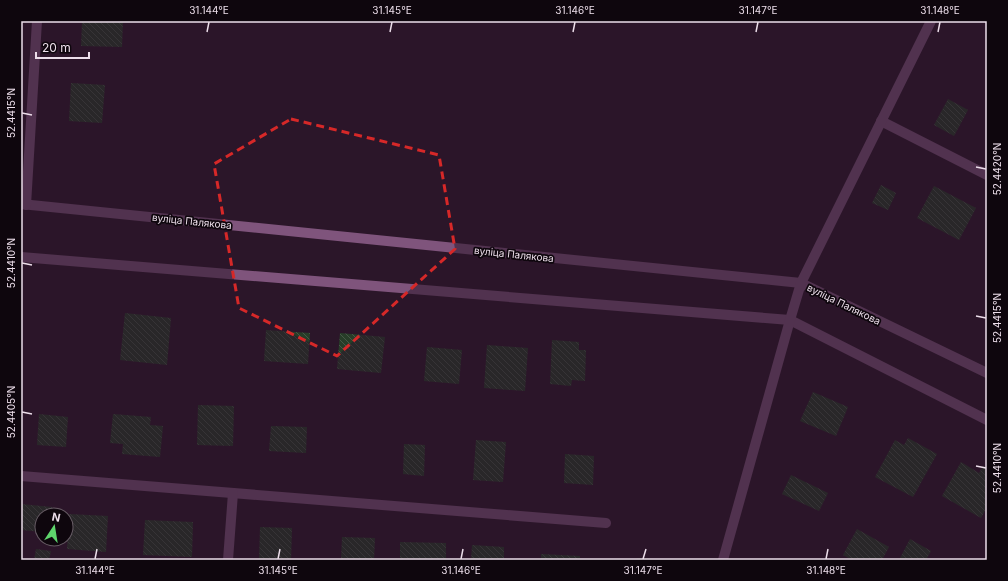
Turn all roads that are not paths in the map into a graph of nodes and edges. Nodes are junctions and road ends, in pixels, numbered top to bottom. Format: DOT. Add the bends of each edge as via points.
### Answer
graph roads {
  1 [pos="38,21"];
  2 [pos="931,21"];
  3 [pos="882,121"];
  4 [pos="987,175"];
  5 [pos="23,204"];
  6 [pos="21,257"];
  7 [pos="801,283"];
  8 [pos="790,320"];
  9 [pos="987,373"];
  10 [pos="987,420"];
  11 [pos="21,476"];
  12 [pos="233,493"];
  13 [pos="606,523"];
  14 [pos="228,560"];
  15 [pos="723,560"];
  1 -- 5 [label="street"];
  2 -- 3 [label="street"];
  3 -- 4 [label="street"];
  3 -- 7 [label="street"];
  5 -- 7 [label="street, вуліца Палякова"];
  6 -- 8 [label="street"];
  7 -- 8 [label="street"];
  7 -- 9 [label="street, вуліца Палякова"];
  8 -- 10 [label="street"];
  8 -- 15 [label="street"];
  11 -- 12 [label="street"];
  12 -- 13 [label="street"];
  12 -- 14 [label="street"];
}
